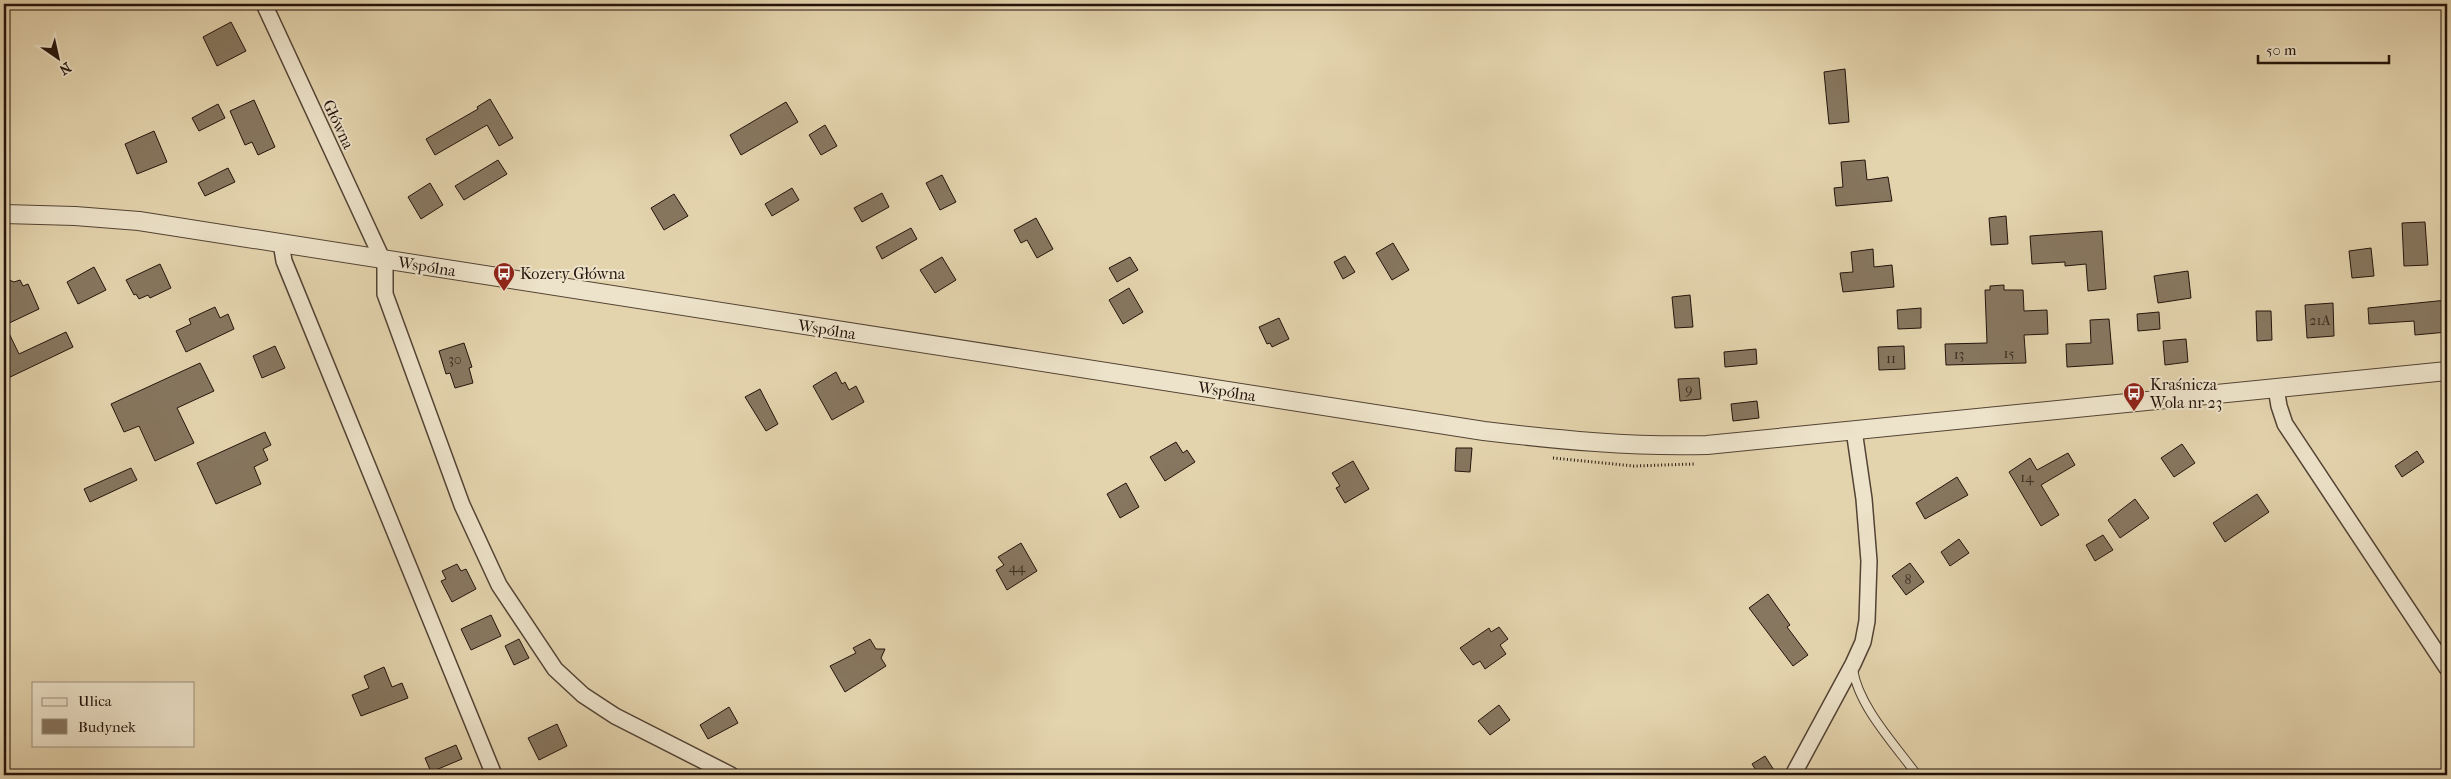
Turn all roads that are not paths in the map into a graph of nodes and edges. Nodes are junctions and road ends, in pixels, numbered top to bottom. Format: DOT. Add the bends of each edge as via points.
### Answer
graph roads {
  1 [pos="264,4"];
  2 [pos="4,214"];
  3 [pos="281,243"];
  4 [pos="382,259"];
  5 [pos="2447,371"];
  6 [pos="2276,388"];
  7 [pos="1854,430"];
  8 [pos="1853,664"];
  9 [pos="2447,668"];
  10 [pos="494,775"];
  11 [pos="731,775"];
  12 [pos="1793,775"];
  13 [pos="1918,775"];
  1 -- 4 [label="street, Główna"];
  2 -- 3 [label="street, Wspólna" via="140,222"];
  3 -- 4 [label="street, Wspólna"];
  3 -- 10 [label="street" via="284,261"];
  4 -- 7 [label="street, Wspólna" via="1484,431 1566,441 1649,447 1707,445"];
  4 -- 11 [label="street, Główna" via="385,294 462,505 499,585 555,669 583,695 615,716"];
  5 -- 6 [label="street, Wspólna"];
  6 -- 7 [label="street, Wspólna"];
  6 -- 9 [label="street" via="2285,424"];
  7 -- 8 [label="street" via="1869,562 1867,621"];
  8 -- 12 [label="street"];
  8 -- 13 [label="lane" via="1854,678 1866,703"];
}
